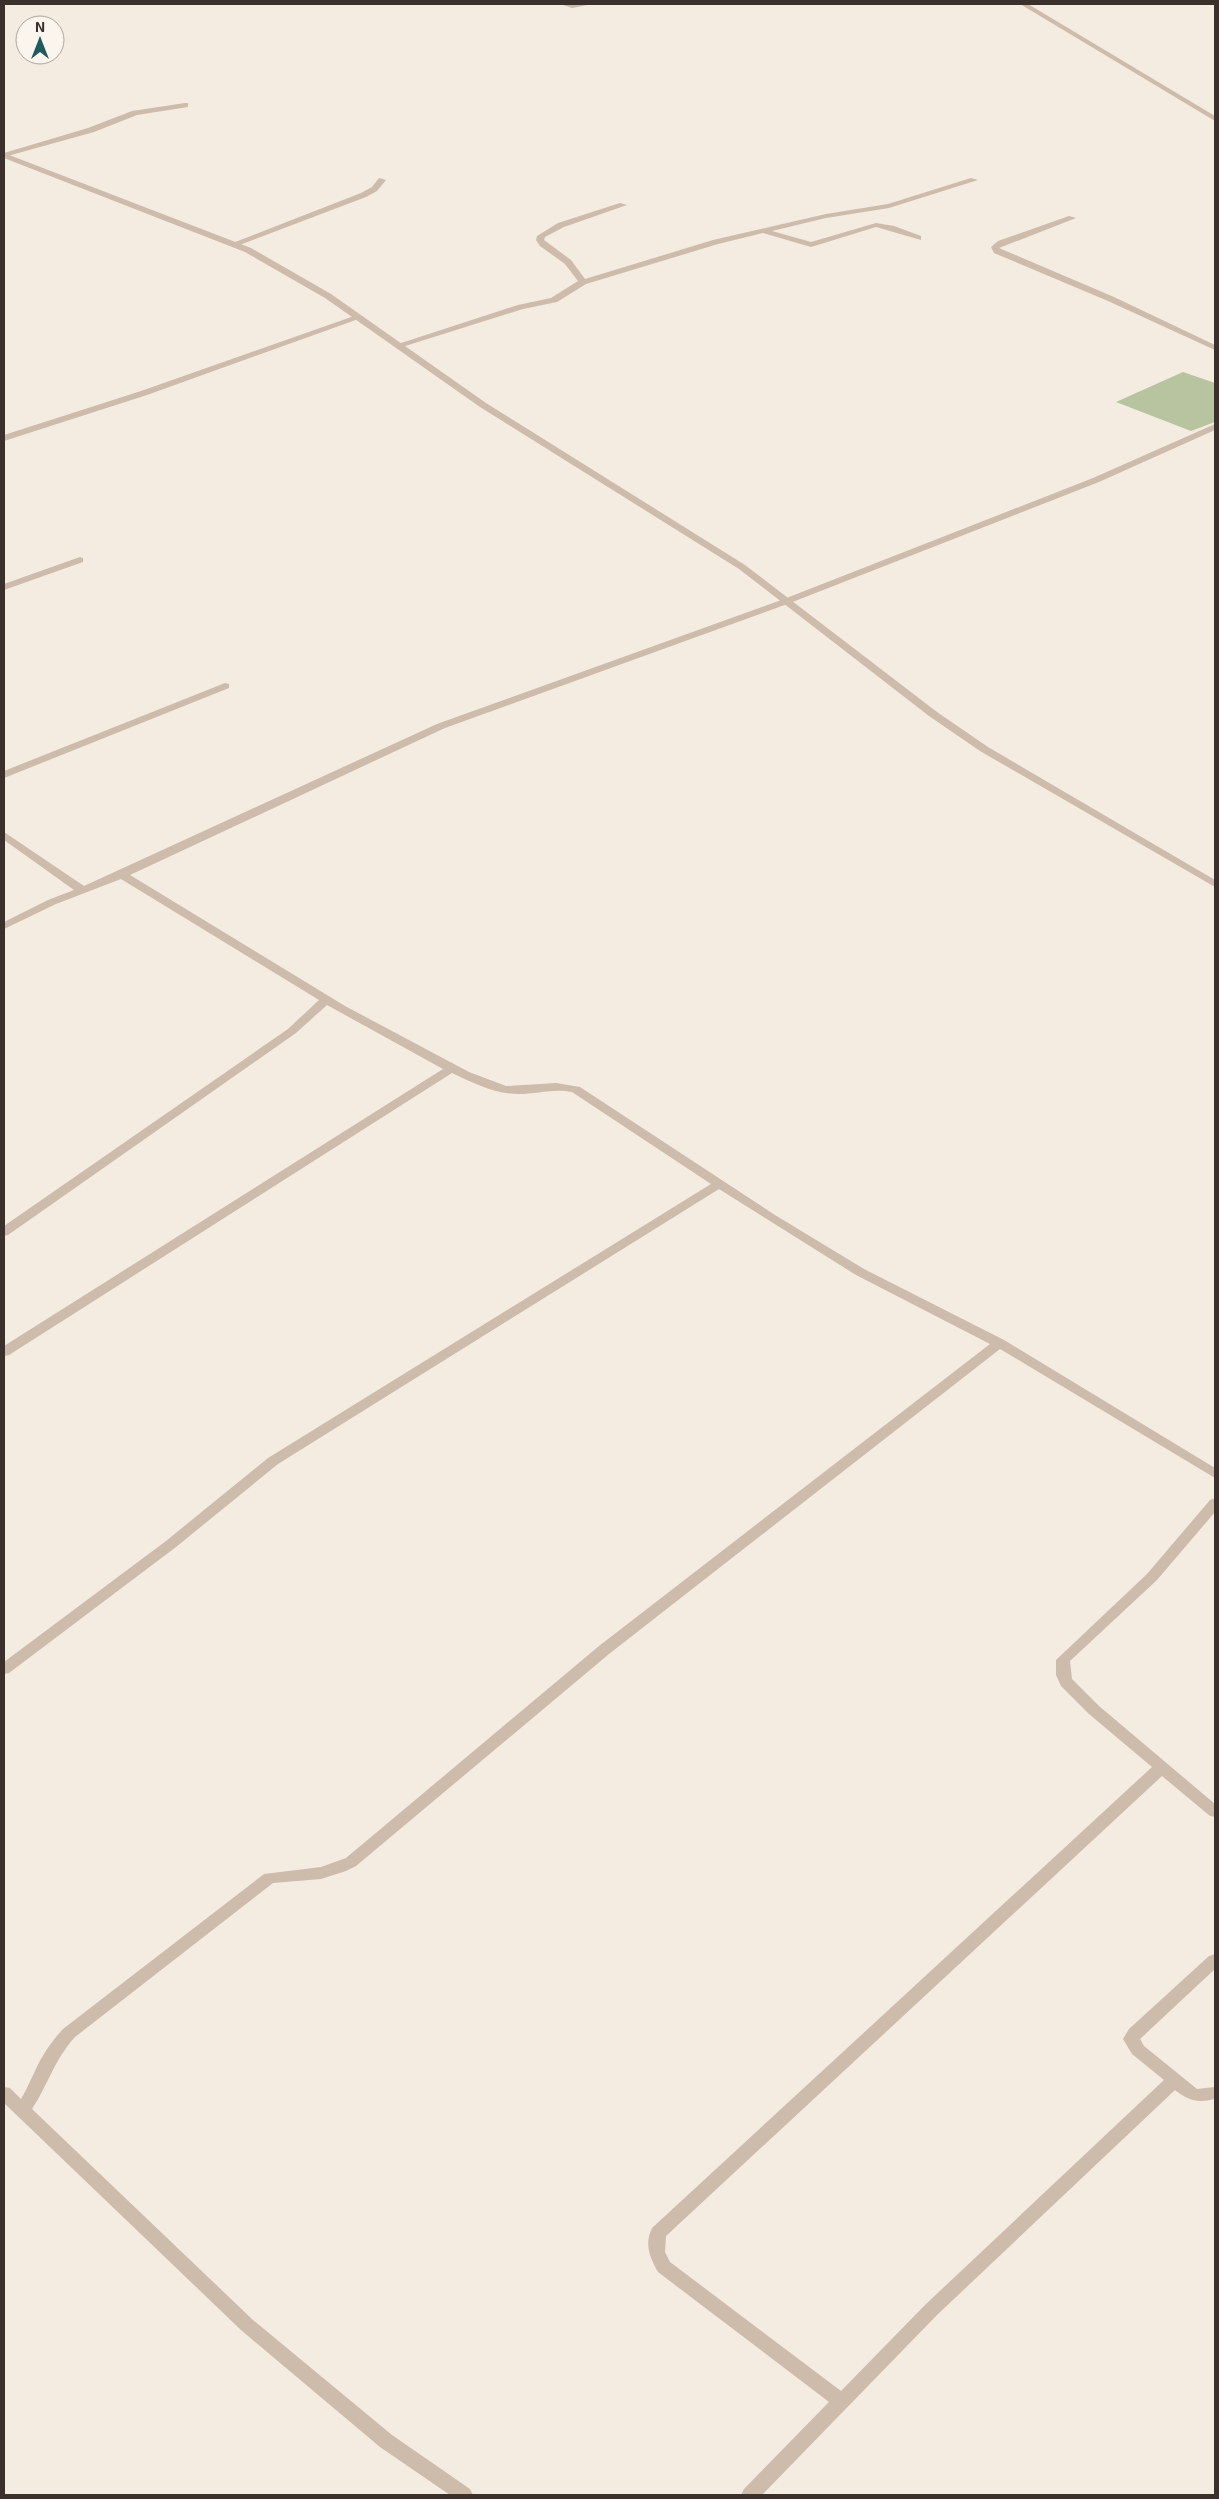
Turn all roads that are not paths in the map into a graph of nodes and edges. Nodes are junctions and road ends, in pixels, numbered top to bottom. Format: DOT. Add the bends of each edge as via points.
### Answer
graph roads {
  1 [pos="564,4"];
  2 [pos="590,4"];
  3 [pos="1023,4"];
  4 [pos="185,105"];
  5 [pos="1215,119"];
  6 [pos="4,155"];
  7 [pos="382,180"];
  8 [pos="974,180"];
  9 [pos="623,205"];
  10 [pos="1072,218"];
  11 [pos="763,231"];
  12 [pos="918,238"];
  13 [pos="234,244"];
  14 [pos="583,282"];
  15 [pos="360,317"];
  16 [pos="399,345"];
  17 [pos="1215,348"];
  18 [pos="1215,427"];
  19 [pos="4,438"];
  20 [pos="80,560"];
  21 [pos="4,587"];
  22 [pos="787,601"];
  23 [pos="225,686"];
  24 [pos="4,775"];
  25 [pos="4,835"];
  26 [pos="121,874"];
  27 [pos="1215,884"];
  28 [pos="83,891"];
  29 [pos="4,926"];
  30 [pos="326,1000"];
  31 [pos="452,1068"];
  32 [pos="719,1184"];
  33 [pos="4,1232"];
  34 [pos="999,1344"];
  35 [pos="4,1352"];
  36 [pos="1215,1474"];
  37 [pos="1215,1503"];
  38 [pos="4,1669"];
  39 [pos="1162,1767"];
  40 [pos="1215,1812"];
  41 [pos="1215,1960"];
  42 [pos="1175,2080"];
  43 [pos="4,2093"];
  44 [pos="1215,2093"];
  45 [pos="22,2110"];
  46 [pos="841,2400"];
  47 [pos="464,2495"];
  48 [pos="750,2495"];
  1 -- 2 [label="street"];
  3 -- 5 [label="street"];
  4 -- 6 [label="street" via="135,113 91,130"];
  6 -- 13 [label="street"];
  7 -- 13 [label="street" via="376,188 356,198"];
  8 -- 11 [label="street" via="889,206"];
  9 -- 14 [label="street" via="561,224 541,236 543,244 568,262"];
  10 -- 17 [label="street" via="995,247 997,251"];
  11 -- 12 [label="street" via="811,245 876,225"];
  11 -- 14 [label="street"];
  13 -- 15 [label="street" via="283,269"];
  14 -- 16 [label="street" via="554,300"];
  15 -- 16 [label="street"];
  15 -- 19 [label="street"];
  16 -- 22 [label="street" via="483,405 705,544"];
  18 -- 22 [label="street" via="1096,480"];
  20 -- 21 [label="street"];
  22 -- 26 [label="street" via="441,726"];
  22 -- 27 [label="street" via="933,714 984,748"];
  23 -- 24 [label="street"];
  25 -- 28 [label="street"];
  26 -- 28 [label="street"];
  26 -- 30 [label="street"];
  28 -- 29 [label="street"];
  30 -- 31 [label="street"];
  30 -- 33 [label="street" via="292,1031"];
  31 -- 32 [label="street" via="513,1092 558,1086 576,1089"];
  31 -- 35 [label="street"];
  32 -- 34 [label="street" via="860,1272"];
  32 -- 38 [label="street" via="273,1461 171,1544"];
  34 -- 36 [label="street"];
  34 -- 45 [label="street" via="604,1650 351,1862 338,1870 321,1874 269,1878 108,2001 56,2047 37,2088"];
  37 -- 39 [label="street" via="1152,1577 1063,1660 1066,1682"];
  39 -- 40 [label="street"];
  39 -- 46 [label="street" via="658,2233 656,2252 664,2267"];
  41 -- 42 [label="street" via="1131,2038 1138,2050"];
  42 -- 44 [label="street" via="1197,2096"];
  42 -- 46 [label="street" via="931,2310"];
  43 -- 45 [label="street"];
  45 -- 47 [label="street" via="247,2325 386,2441"];
  46 -- 48 [label="street"];
}
